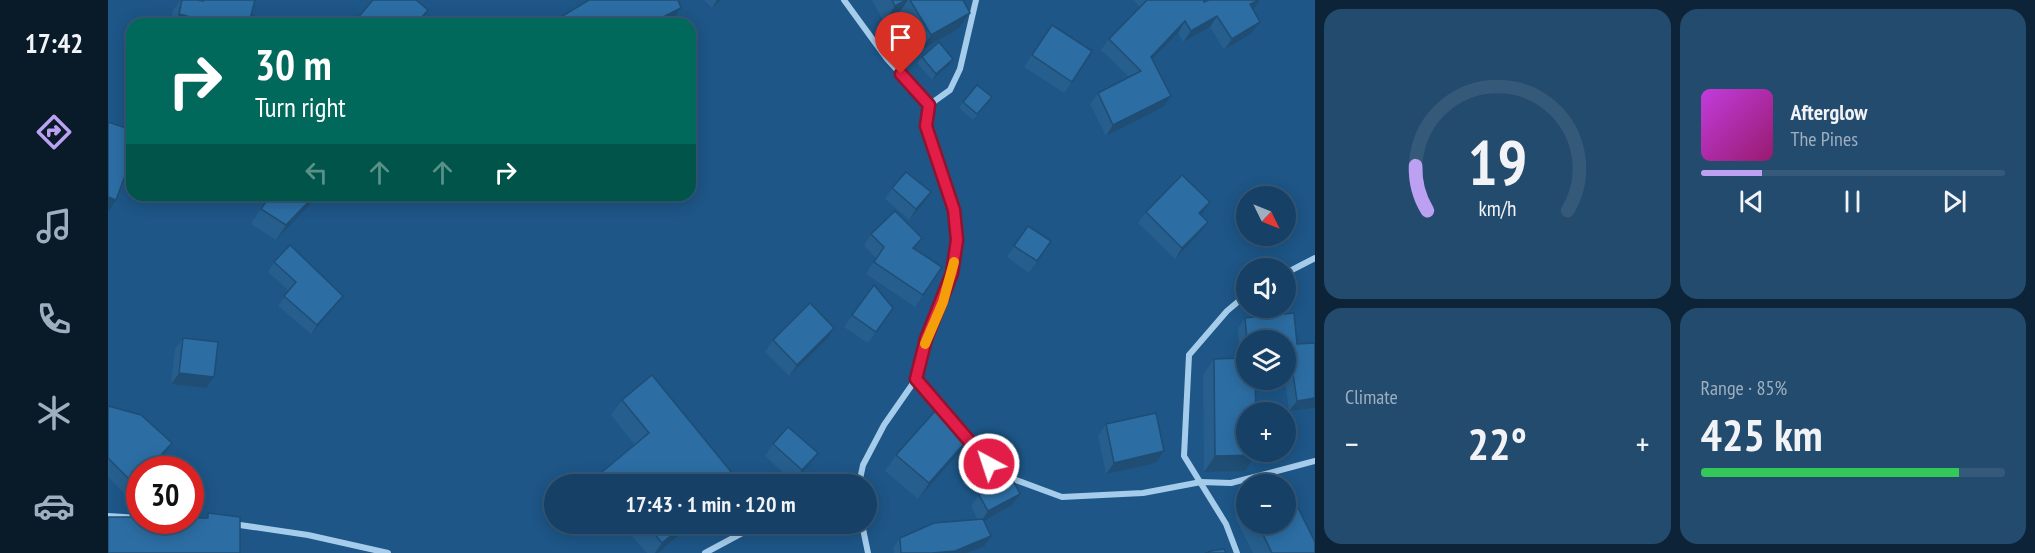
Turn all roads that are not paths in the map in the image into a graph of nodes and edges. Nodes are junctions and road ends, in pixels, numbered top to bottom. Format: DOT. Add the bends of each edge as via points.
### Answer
graph roads {
  1 [pos="844,0"];
  2 [pos="976,0"];
  3 [pos="929,105"];
  4 [pos="1315,258"];
  5 [pos="1296,268"];
  6 [pos="1236,303"];
  7 [pos="916,379"];
  8 [pos="1315,461"];
  9 [pos="861,474"];
  10 [pos="1201,482"];
  11 [pos="108,516"];
  12 [pos="126,517"];
  13 [pos="222,522"];
  14 [pos="740,534"];
  15 [pos="864,534"];
  16 [pos="388,553"];
  17 [pos="705,553"];
  18 [pos="867,553"];
  19 [pos="1237,553"];
  1 -- 3 [label="street" via="887,59"];
  2 -- 3 [label="street" via="960,69 950,90"];
  3 -- 7 [label="street" via="926,126 954,210 957,240 952,273 926,339"];
  4 -- 5 [label="street"];
  6 -- 10 [label="street" via="1190,355 1184,456"];
  7 -- 9 [label="street" via="884,425"];
  7 -- 10 [label="street" via="997,473 1062,497 1143,493"];
  8 -- 10 [label="street" via="1232,483"];
  10 -- 19 [label="street" via="1226,524"];
  11 -- 12 [label="street"];
  13 -- 16 [label="street" via="308,535"];
  14 -- 17 [label="street"];
  15 -- 18 [label="street"];
}
